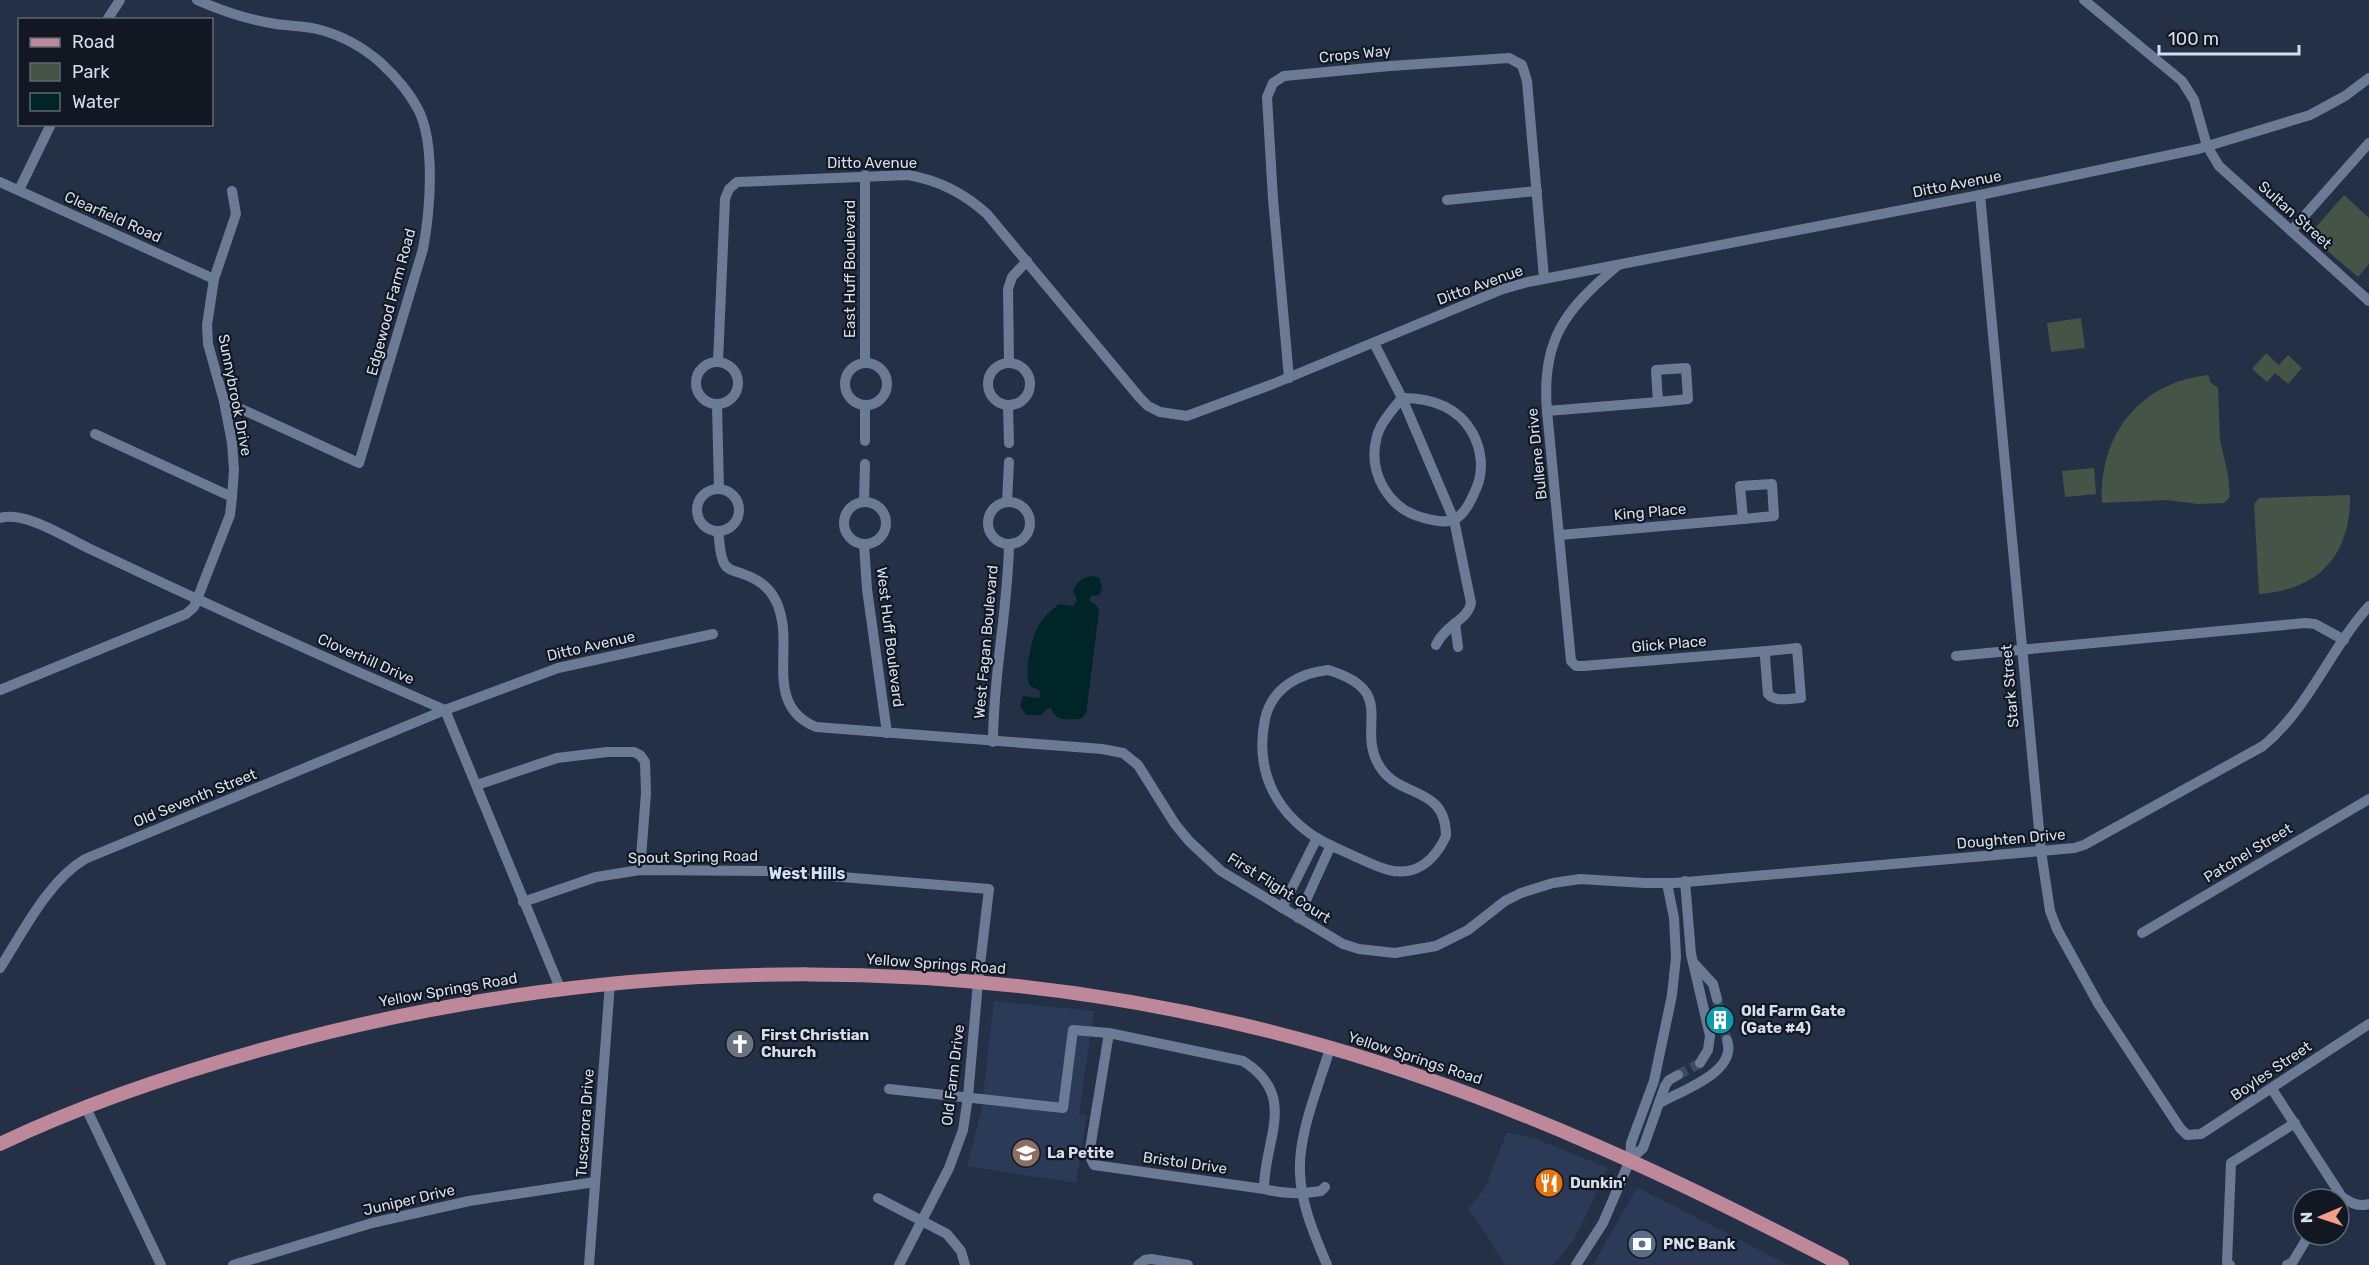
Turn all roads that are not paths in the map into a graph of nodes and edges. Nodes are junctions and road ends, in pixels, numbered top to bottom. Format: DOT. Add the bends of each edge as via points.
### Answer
graph roads {
  1 [pos="120,0"];
  2 [pos="198,0"];
  3 [pos="2086,1"];
  4 [pos="108,18"];
  5 [pos="2369,78"];
  6 [pos="50,126"];
  7 [pos="2369,143"];
  8 [pos="2207,146"];
  9 [pos="865,176"];
  10 [pos="0,182"];
  11 [pos="19,190"];
  12 [pos="232,191"];
  13 [pos="1537,191"];
  14 [pos="1980,195"];
  15 [pos="1447,200"];
  16 [pos="2291,231"];
  17 [pos="1027,261"];
  18 [pos="1618,266"];
  19 [pos="1575,273"];
  20 [pos="1544,278"];
  21 [pos="214,279"];
  22 [pos="1586,292"];
  23 [pos="2369,301"];
  24 [pos="1374,343"];
  25 [pos="718,362"];
  26 [pos="1009,362"];
  27 [pos="865,363"];
  28 [pos="1289,378"];
  29 [pos="1402,398"];
  30 [pos="224,401"];
  31 [pos="1658,402"];
  32 [pos="717,405"];
  33 [pos="864,406"];
  34 [pos="1008,406"];
  35 [pos="1547,411"];
  36 [pos="95,435"];
  37 [pos="865,441"];
  38 [pos="1009,443"];
  39 [pos="1009,462"];
  40 [pos="865,464"];
  41 [pos="719,488"];
  42 [pos="232,498"];
  43 [pos="864,501"];
  44 [pos="1007,502"];
  45 [pos="0,518"];
  46 [pos="1743,519"];
  47 [pos="1454,520"];
  48 [pos="718,531"];
  49 [pos="1560,535"];
  50 [pos="864,544"];
  51 [pos="1009,544"];
  52 [pos="196,600"];
  53 [pos="2369,606"];
  54 [pos="1455,623"];
  55 [pos="713,634"];
  56 [pos="2344,640"];
  57 [pos="1436,645"];
  58 [pos="1458,647"];
  59 [pos="1767,651"];
  60 [pos="2022,651"];
  61 [pos="1956,656"];
  62 [pos="1573,664"];
  63 [pos="0,690"];
  64 [pos="445,710"];
  65 [pos="887,733"];
  66 [pos="993,741"];
  67 [pos="477,785"];
  68 [pos="2369,799"];
  69 [pos="1317,838"];
  70 [pos="1331,845"];
  71 [pos="2041,851"];
  72 [pos="640,870"];
  73 [pos="1676,882"];
  74 [pos="523,902"];
  75 [pos="1282,908"];
  76 [pos="1298,918"];
  77 [pos="2142,933"];
  78 [pos="1692,962"];
  79 [pos="0,968"];
  80 [pos="610,982"];
  81 [pos="978,982"];
  82 [pos="560,988"];
  83 [pos="1717,999"];
  84 [pos="2369,1024"];
  85 [pos="1109,1033"];
  86 [pos="1727,1040"];
  87 [pos="1330,1048"];
  88 [pos="1701,1063"];
  89 [pos="1678,1075"];
  90 [pos="889,1089"];
  91 [pos="2272,1089"];
  92 [pos="968,1097"];
  93 [pos="1660,1102"];
  94 [pos="86,1108"];
  95 [pos="2295,1123"];
  96 [pos="2187,1135"];
  97 [pos="0,1144"];
  98 [pos="1630,1160"];
  99 [pos="595,1182"];
  100 [pos="1329,1186"];
  101 [pos="2336,1187"];
  102 [pos="1264,1189"];
  103 [pos="1302,1192"];
  104 [pos="878,1198"];
  105 [pos="2369,1204"];
  106 [pos="2351,1205"];
  107 [pos="921,1221"];
  108 [pos="2302,1247"];
  109 [pos="161,1265"];
  110 [pos="233,1265"];
  111 [pos="589,1265"];
  112 [pos="899,1265"];
  113 [pos="965,1265"];
  114 [pos="1138,1265"];
  115 [pos="1188,1265"];
  116 [pos="1327,1265"];
  117 [pos="1576,1265"];
  118 [pos="1842,1265"];
  119 [pos="2230,1265"];
  120 [pos="2287,1265"];
  1 -- 4 [label="street"];
  2 -- 30 [label="street, Edgewood Farm Road" via="274,24 317,29 368,52 394,76 419,111 426,135 430,179 423,249 359,464"];
  3 -- 8 [label="street, Sultan Street" via="2182,81 2193,100"];
  5 -- 8 [label="street, Ditto Avenue" via="2310,115"];
  6 -- 11 [label="street"];
  7 -- 16 [label="street"];
  8 -- 14 [label="street, Ditto Avenue"];
  8 -- 16 [label="street, Sultan Street" via="2219,166"];
  9 -- 17 [label="street, Ditto Avenue" via="921,177 957,191 987,214"];
  9 -- 25 [label="street, Ditto Avenue" via="731,185 725,199"];
  9 -- 27 [label="street, East Huff Boulevard"];
  10 -- 11 [label="street, Clearfield Road"];
  11 -- 21 [label="street, Clearfield Road"];
  12 -- 21 [label="street, Sunnybrook Drive" via="236,214"];
  13 -- 15 [label="street"];
  13 -- 20 [label="street, Crops Way"];
  13 -- 28 [label="street, Crops Way" via="1527,81 1522,64 1516,60 1390,66 1284,76 1277,80 1269,90 1267,106"];
  14 -- 18 [label="street, Ditto Avenue"];
  14 -- 60 [label="street, Stark Street"];
  16 -- 23 [label="street, Sultan Street"];
  17 -- 26 [label="street" via="1008,288"];
  17 -- 28 [label="street, Ditto Avenue" via="1140,398 1160,412 1187,416"];
  18 -- 19 [label="street, Ditto Avenue"];
  18 -- 22 [label="street, Bullene Drive"];
  19 -- 20 [label="street, Ditto Avenue"];
  19 -- 22 [label="street"];
  20 -- 24 [label="street, Ditto Avenue" via="1503,289"];
  21 -- 30 [label="street, Sunnybrook Drive" via="208,308 208,344"];
  22 -- 35 [label="street, Bullene Drive" via="1555,339 1546,380"];
  24 -- 28 [label="street, Ditto Avenue"];
  24 -- 29 [label="street"];
  25 -- 32 [label="street" via="703,368 696,383 702,398"];
  25 -- 32 [label="street" via="733,368 739,384 732,399"];
  26 -- 34 [label="street" via="998,365 987,384 990,394"];
  26 -- 34 [label="street" via="1028,373 1031,384 1028,395"];
  27 -- 33 [label="street" via="851,369 845,384 850,399"];
  27 -- 33 [label="street" via="879,368 887,381 884,396"];
  29 -- 47 [label="street"];
  29 -- 47 [label="street" via="1420,398 1449,408 1460,416 1479,447 1480,482"];
  29 -- 47 [label="street" via="1377,434 1374,460 1378,477 1387,493 1406,511 1431,520"];
  30 -- 42 [label="street, Sunnybrook Drive" via="234,470"];
  31 -- 35 [label="street"];
  32 -- 41 [label="street"];
  33 -- 37 [label="street"];
  34 -- 38 [label="street"];
  35 -- 49 [label="street, Bullene Drive"];
  36 -- 42 [label="street"];
  39 -- 44 [label="street"];
  40 -- 43 [label="street"];
  41 -- 48 [label="street" via="734,495 740,510 733,525"];
  41 -- 48 [label="street" via="703,494 697,510 703,525"];
  42 -- 52 [label="street, Sunnybrook Drive" via="230,514"];
  43 -- 50 [label="street" via="846,512 844,523 846,533"];
  43 -- 50 [label="street" via="880,507 887,523 880,538"];
  44 -- 51 [label="street" via="990,514 988,524 999,542"];
  44 -- 51 [label="street" via="1023,507 1030,522 1024,538"];
  45 -- 52 [label="street, Cloverhill Drive" via="17,516"];
  46 -- 49 [label="street, King Place"];
  47 -- 54 [label="street" via="1471,603 1470,610"];
  48 -- 65 [label="street, First Flight Court" via="727,568 756,579 774,596 782,616 784,689 798,716 816,727"];
  49 -- 62 [label="street, Bullene Drive"];
  50 -- 65 [label="street, West Huff Boulevard"];
  51 -- 66 [label="street, West Fagan Boulevard"];
  52 -- 63 [label="street, Sunnybrook Drive" via="186,614"];
  52 -- 64 [label="street, Cloverhill Drive"];
  53 -- 56 [label="street, Doughten Drive"];
  54 -- 57 [label="street" via="1441,634"];
  54 -- 58 [label="street"];
  55 -- 64 [label="street, Ditto Avenue" via="558,668"];
  56 -- 60 [label="street" via="2315,624 2305,623"];
  56 -- 71 [label="street, Doughten Drive" via="2298,707 2263,746 2100,838 2074,848"];
  59 -- 59 [label="street, Glick Place" via="1768,694 1775,699 1801,698 1797,648"];
  59 -- 62 [label="street, Glick Place"];
  60 -- 61 [label="street"];
  60 -- 71 [label="street, Stark Street"];
  64 -- 67 [label="street"];
  64 -- 79 [label="street, Old Seventh Street" via="85,859 72,867 50,892"];
  65 -- 66 [label="street, First Flight Court"];
  66 -- 75 [label="street, First Flight Court" via="1102,749 1130,757 1195,847 1221,871"];
  67 -- 72 [label="street" via="557,758 607,752 640,754 645,762 646,793"];
  67 -- 74 [label="street"];
  68 -- 77 [label="street, Patchel Street"];
  69 -- 70 [label="street"];
  69 -- 70 [label="street" via="1281,805 1268,781 1261,757 1262,736 1267,710 1279,690 1311,672 1328,670 1358,683 1367,694 1372,705 1374,756 1394,780 1438,807 1446,828 1446,836 1432,859 1410,871 1377,866"];
  69 -- 75 [label="street"];
  70 -- 76 [label="street"];
  71 -- 73 [label="street, Doughten Drive"];
  71 -- 96 [label="street, Stark Street" via="2050,911 2060,936 2099,1005"];
  72 -- 74 [label="street, Spout Spring Road" via="596,877"];
  72 -- 81 [label="street, Spout Spring Road" via="768,871 989,889"];
  73 -- 76 [label="street, First Flight Court" via="1580,879 1553,883 1505,901 1447,941 1411,952 1359,949"];
  73 -- 78 [label="street" via="1688,926"];
  73 -- 98 [label="street" via="1672,995 1653,1081 1630,1143"];
  74 -- 82 [label="street"];
  75 -- 76 [label="street, First Flight Court"];
  78 -- 83 [label="street" via="1713,984"];
  78 -- 88 [label="street" via="1710,1036"];
  80 -- 81 [label="main road, Yellow Springs Road" via="774,974"];
  80 -- 82 [label="main road, Yellow Springs Road"];
  80 -- 99 [label="street, Tuscarora Drive"];
  81 -- 87 [label="main road, Yellow Springs Road" via="1156,1007"];
  81 -- 92 [label="street, Old Farm Drive"];
  82 -- 94 [label="main road, Yellow Springs Road" via="370,1021 240,1055"];
  84 -- 91 [label="street, Boyles Street"];
  85 -- 92 [label="street" via="1073,1030 1063,1108"];
  85 -- 102 [label="street" via="1243,1061 1255,1068 1268,1084 1276,1106"];
  85 -- 102 [label="street, Bristol Drive" via="1089,1155 1094,1165"];
  86 -- 93 [label="street" via="1729,1054 1724,1065"];
  87 -- 98 [label="main road, Yellow Springs Road" via="1513,1109"];
  87 -- 103 [label="street" via="1303,1141"];
  89 -- 93 [label="street" via="1665,1086"];
  90 -- 92 [label="street"];
  91 -- 95 [label="street"];
  91 -- 96 [label="street, Boyles Street" via="2201,1134"];
  92 -- 107 [label="street, Old Farm Drive" via="957,1148"];
  93 -- 98 [label="street" via="1643,1148"];
  94 -- 97 [label="main road, Yellow Springs Road"];
  94 -- 109 [label="street"];
  95 -- 101 [label="street"];
  95 -- 119 [label="street" via="2231,1162"];
  98 -- 117 [label="street" via="1603,1223"];
  98 -- 118 [label="main road, Yellow Springs Road"];
  99 -- 110 [label="street, Juniper Drive" via="469,1201 372,1223"];
  99 -- 111 [label="street, Tuscarora Drive"];
  100 -- 103 [label="street, Bristol Drive" via="1321,1191"];
  102 -- 103 [label="street, Bristol Drive"];
  103 -- 116 [label="street"];
  104 -- 107 [label="street"];
  105 -- 106 [label="street"];
  107 -- 112 [label="street, Old Farm Drive"];
  107 -- 113 [label="street" via="947,1234 961,1251"];
  108 -- 120 [label="street"];
  114 -- 115 [label="street" via="1151,1259"];
}
